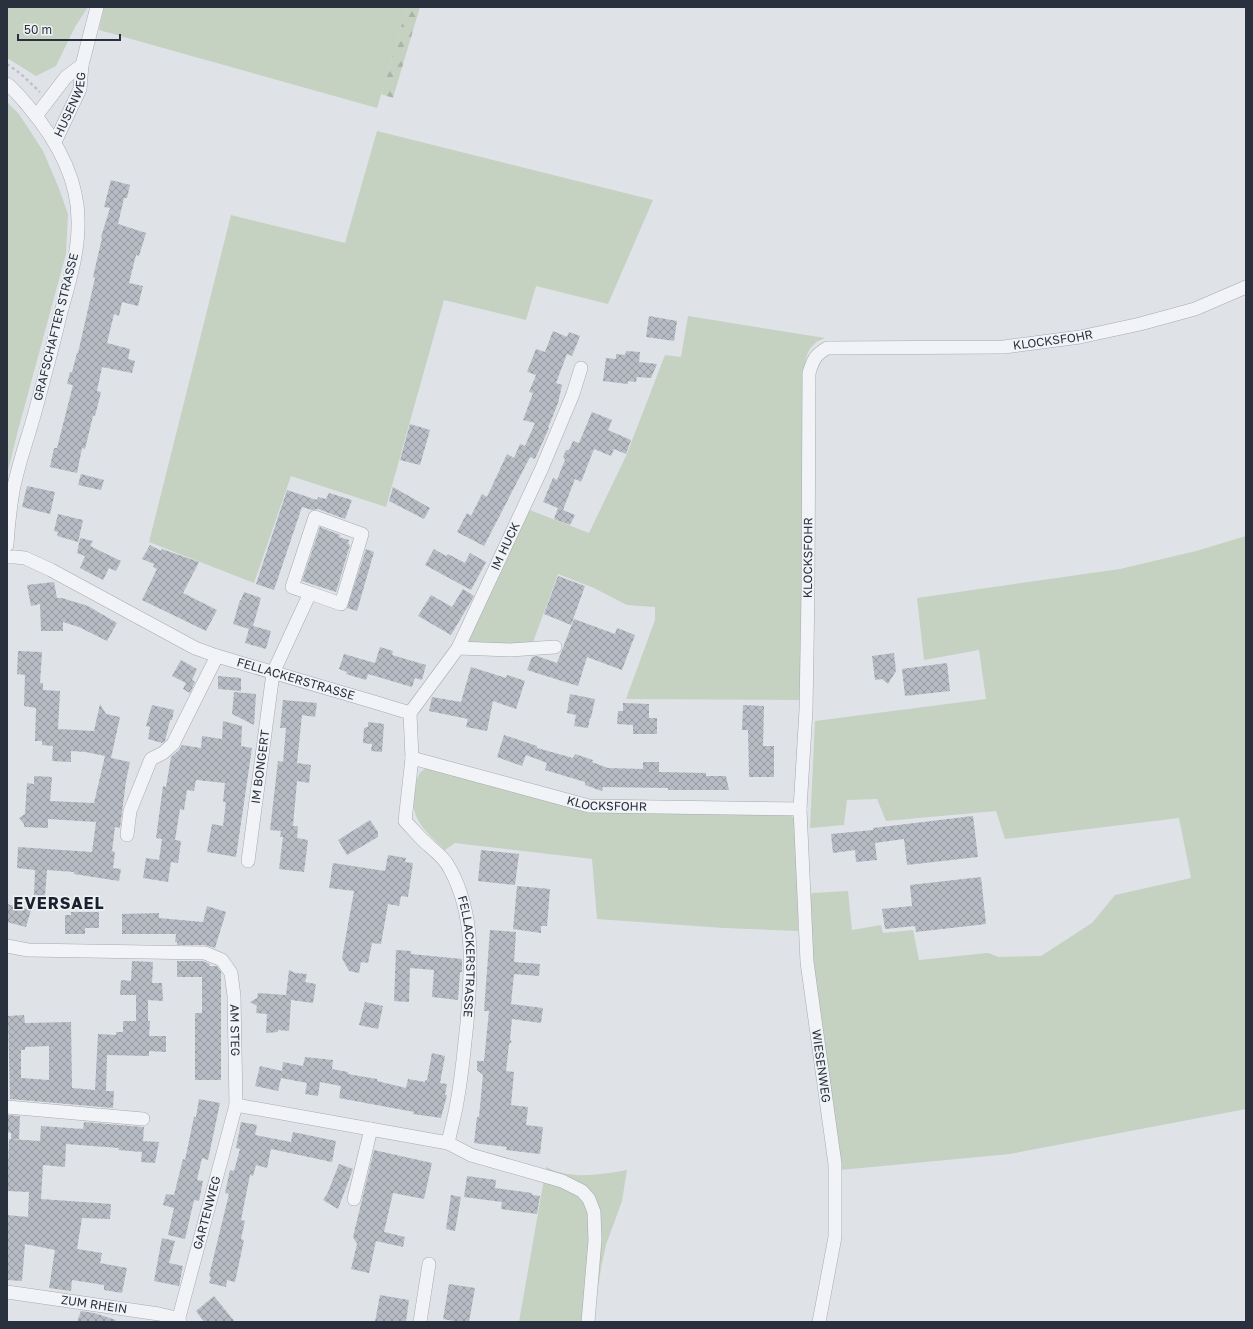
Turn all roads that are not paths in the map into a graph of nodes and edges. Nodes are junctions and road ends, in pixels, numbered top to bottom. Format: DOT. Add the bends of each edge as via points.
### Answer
graph roads {
  1 [pos="97,7"];
  2 [pos="82,65"];
  3 [pos="7,84"];
  4 [pos="36,116"];
  5 [pos="55,142"];
  6 [pos="1246,287"];
  7 [pos="581,368"];
  8 [pos="7,545"];
  9 [pos="7,557"];
  10 [pos="310,593"];
  11 [pos="555,647"];
  12 [pos="458,648"];
  13 [pos="217,656"];
  14 [pos="273,673"];
  15 [pos="410,713"];
  16 [pos="412,758"];
  17 [pos="800,809"];
  18 [pos="127,835"];
  19 [pos="248,861"];
  20 [pos="7,946"];
  21 [pos="236,1104"];
  22 [pos="7,1107"];
  23 [pos="144,1119"];
  24 [pos="371,1129"];
  25 [pos="448,1143"];
  26 [pos="354,1199"];
  27 [pos="429,1264"];
  28 [pos="7,1292"];
  29 [pos="179,1321"];
  30 [pos="420,1322"];
  31 [pos="588,1322"];
  32 [pos="819,1322"];
  1 -- 2 [label="street, HUSENWEG"];
  2 -- 4 [label="street, HUSENWEG" via="66,78"];
  2 -- 5 [label="street, HUSENWEG" via="80,89"];
  3 -- 4 [label="street, GRAFSCHAFTER STRASSE"];
  4 -- 5 [label="street, GRAFSCHAFTER STRASSE"];
  5 -- 8 [label="street, GRAFSCHAFTER STRASSE" via="71,177 76,196 78,233 62,309 14,489"];
  6 -- 17 [label="street, KLOCKSFOHR" via="1194,309 1080,337 1004,348 827,348 813,359 809,373 806,710"];
  7 -- 12 [label="street, IM HUCK" via="574,394 542,468"];
  9 -- 13 [label="street, FELLACKERSTRASSE" via="25,558 51,570 196,648"];
  10 -- 10 [label="street" via="292,587 315,517 362,534 341,604"];
  10 -- 14 [label="street, IM BONGERT"];
  11 -- 12 [label="street" via="510,650"];
  12 -- 15 [label="street, IM HUCK"];
  13 -- 14 [label="street, FELLACKERSTRASSE"];
  13 -- 18 [label="street" via="173,744 151,760 130,811"];
  14 -- 15 [label="street, FELLACKERSTRASSE"];
  14 -- 19 [label="street, IM BONGERT"];
  15 -- 16 [label="street, FELLACKERSTRASSE"];
  16 -- 17 [label="street, KLOCKSFOHR" via="589,806"];
  16 -- 25 [label="street, FELLACKERSTRASSE" via="405,821 450,868 463,899 471,963 465,1042 457,1102"];
  17 -- 32 [label="street, WIESENWEG" via="807,962 835,1164 835,1237"];
  20 -- 21 [label="street, AM STEG" via="28,950 205,953 222,960 231,973 234,996"];
  21 -- 24 [label="street"];
  21 -- 29 [label="street, GARTENWEG"];
  22 -- 23 [label="street"];
  24 -- 25 [label="street"];
  24 -- 26 [label="street"];
  25 -- 31 [label="street" via="471,1155 562,1181 582,1191 589,1199 594,1212 595,1240"];
  27 -- 30 [label="street"];
  28 -- 29 [label="street, ZUM RHEIN" via="137,1310"];
}
